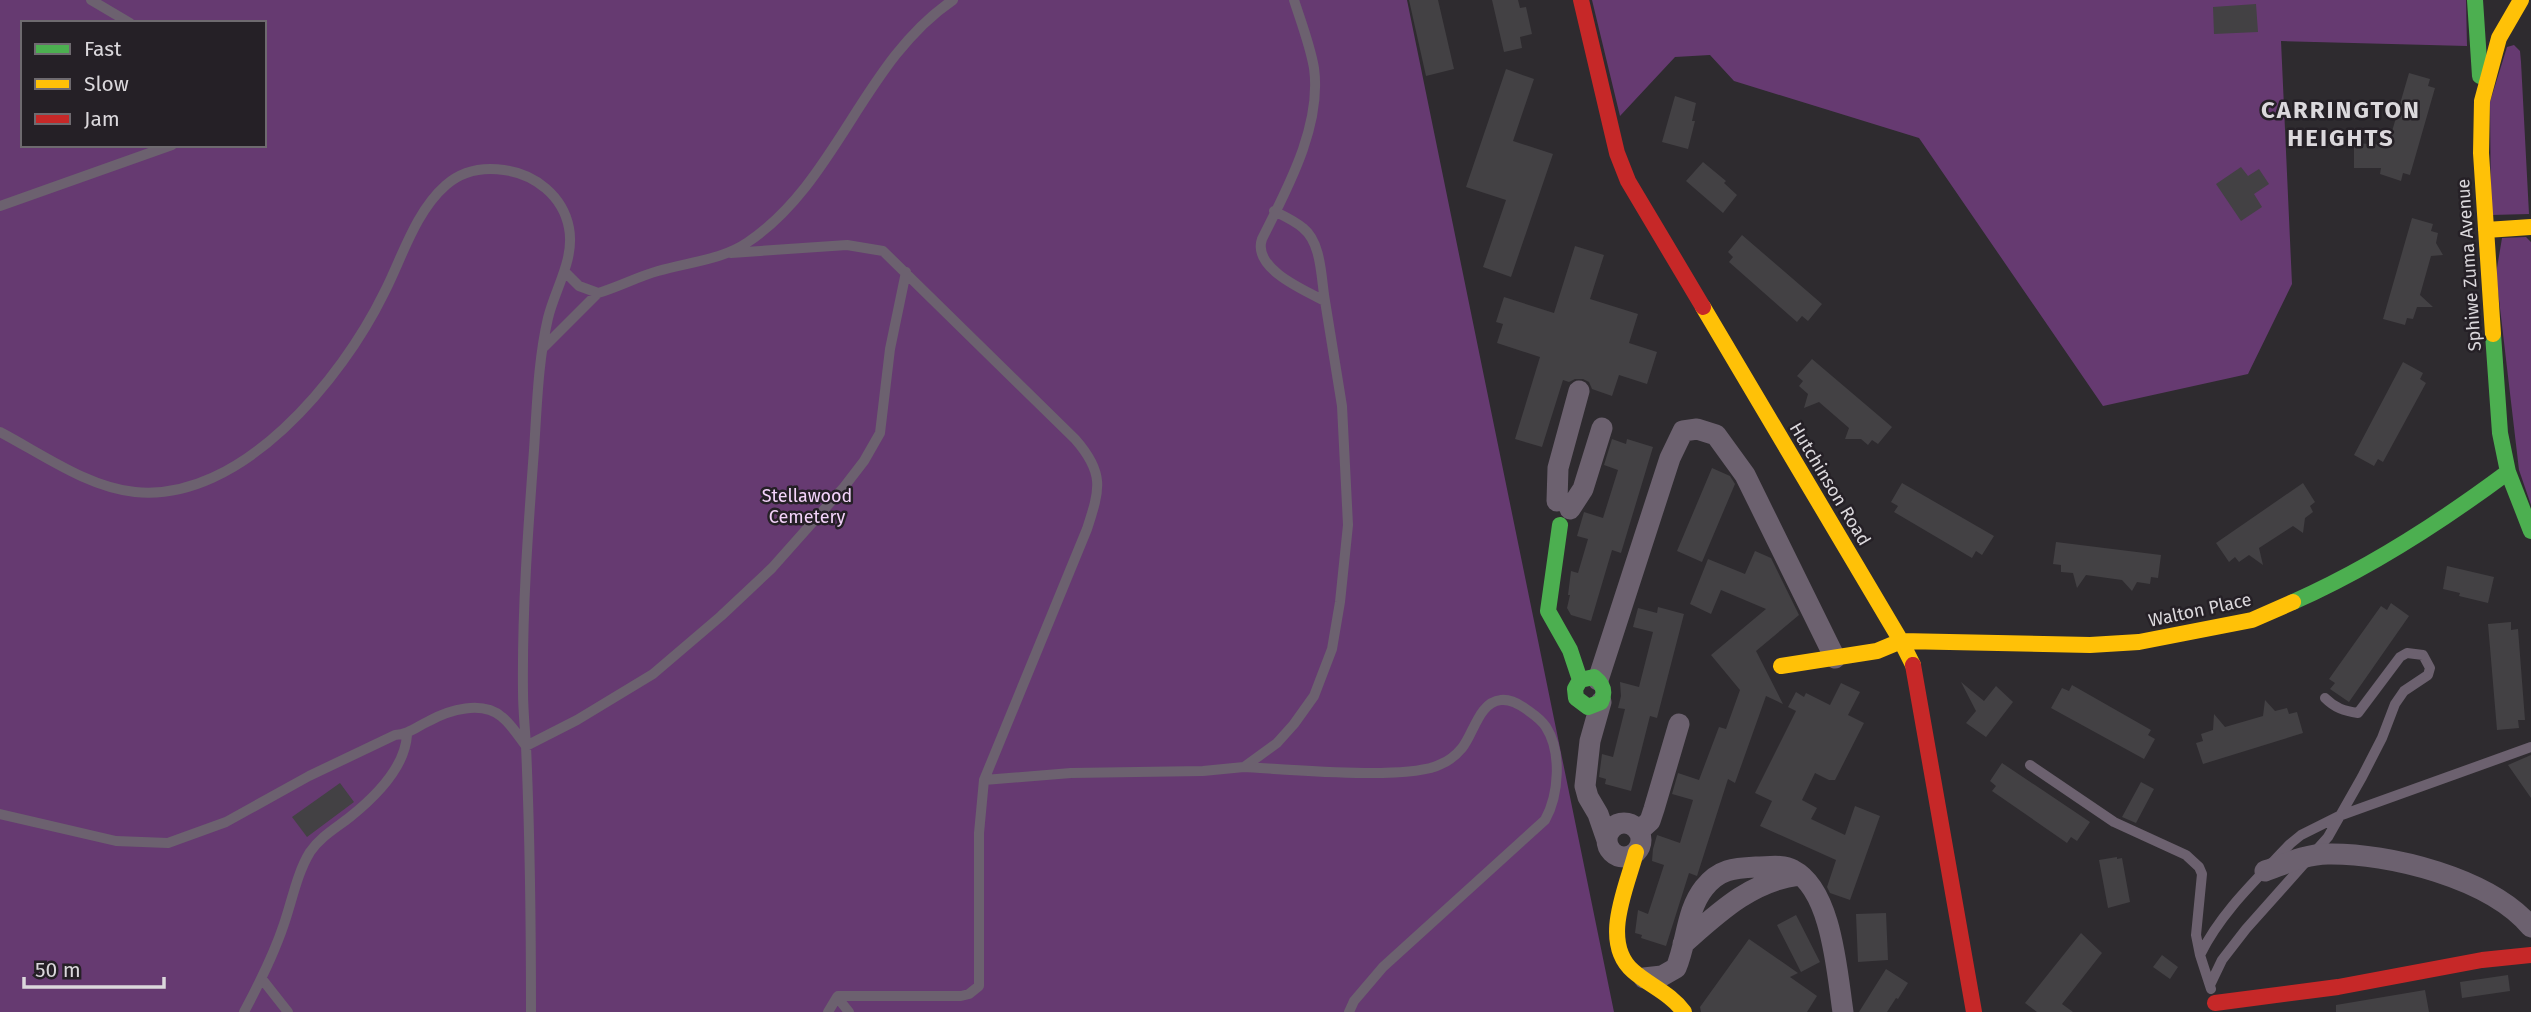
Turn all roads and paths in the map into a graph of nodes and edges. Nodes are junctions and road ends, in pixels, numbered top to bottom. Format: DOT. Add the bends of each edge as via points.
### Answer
graph roads {
  1 [pos="91,0"];
  2 [pos="953,0"];
  3 [pos="1294,0"];
  4 [pos="1581,0"];
  5 [pos="2475,0"];
  6 [pos="2521,0"];
  7 [pos="127,21"];
  8 [pos="2482,101"];
  9 [pos="166,147"];
  10 [pos="0,206"];
  11 [pos="1274,211"];
  12 [pos="2531,227"];
  13 [pos="2486,230"];
  14 [pos="731,253"];
  15 [pos="565,272"];
  16 [pos="906,272"];
  17 [pos="598,293"];
  18 [pos="1325,301"];
  19 [pos="544,346"];
  20 [pos="1579,391"];
  21 [pos="1602,428"];
  22 [pos="0,432"];
  23 [pos="2508,472"];
  24 [pos="1562,512"];
  25 [pos="2531,530"];
  26 [pos="1901,641"];
  27 [pos="1570,650"];
  28 [pos="1835,658"];
  29 [pos="1782,666"];
  30 [pos="1587,684"];
  31 [pos="2325,698"];
  32 [pos="1601,702"];
  33 [pos="1678,724"];
  34 [pos="407,734"];
  35 [pos="1590,741"];
  36 [pos="526,746"];
  37 [pos="2531,747"];
  38 [pos="2030,765"];
  39 [pos="1244,767"];
  40 [pos="984,779"];
  41 [pos="0,814"];
  42 [pos="1598,814"];
  43 [pos="2339,816"];
  44 [pos="1632,835"];
  45 [pos="1609,845"];
  46 [pos="2312,856"];
  47 [pos="2265,871"];
  48 [pos="1801,875"];
  49 [pos="1624,887"];
  50 [pos="2531,927"];
  51 [pos="1681,952"];
  52 [pos="2200,955"];
  53 [pos="2531,955"];
  54 [pos="1644,978"];
  55 [pos="262,979"];
  56 [pos="2210,985"];
  57 [pos="837,998"];
  58 [pos="2216,1008"];
  59 [pos="244,1012"];
  60 [pos="288,1012"];
  61 [pos="531,1012"];
  62 [pos="828,1012"];
  63 [pos="849,1012"];
  64 [pos="1349,1012"];
  65 [pos="1685,1012"];
  66 [pos="1843,1012"];
  67 [pos="1974,1012"];
  1 -- 7 [label="lane"];
  2 -- 14 [label="lane" via="924,22 890,63 799,197 767,228"];
  3 -- 11 [label="lane" via="1310,48 1315,90 1302,151"];
  4 -- 26 [label="street, Hutchinson Road" via="1617,153 1628,181"];
  5 -- 8 [label="street"];
  6 -- 8 [label="street, Sphiwe Zuma Avenue" via="2499,38"];
  8 -- 13 [label="street, Sphiwe Zuma Avenue"];
  9 -- 10 [label="lane"];
  11 -- 18 [label="lane" via="1309,234"];
  11 -- 18 [label="lane" via="1260,244 1263,259 1274,271"];
  12 -- 13 [label="street"];
  13 -- 23 [label="street, Sphiwe Zuma Avenue" via="2500,433"];
  14 -- 16 [label="lane" via="868,247 883,251"];
  14 -- 17 [label="lane" via="654,272"];
  15 -- 17 [label="lane" via="579,286"];
  15 -- 19 [label="lane"];
  15 -- 22 [label="lane" via="569,224 554,196 512,170 470,172 433,199 367,324 340,364 270,440 219,476 162,493 119,489 74,472"];
  16 -- 36 [label="lane" via="890,349 880,433 844,487 772,568 653,674"];
  16 -- 40 [label="lane" via="1075,439 1088,454 1099,481 1087,529"];
  17 -- 19 [label="lane"];
  18 -- 39 [label="lane" via="1342,406 1348,525 1332,649 1314,696 1294,724 1278,743"];
  19 -- 36 [label="lane" via="526,586"];
  20 -- 24 [label="street" via="1558,468"];
  21 -- 24 [label="street" via="1583,489"];
  23 -- 25 [label="street, Sphiwe Zuma Avenue"];
  23 -- 26 [label="street, Walton Place" via="2388,553 2252,620 2127,643"];
  24 -- 27 [label="street" via="1547,604"];
  26 -- 28 [label="street, Walton Place"];
  26 -- 67 [label="street, Hutchinson Road" via="1919,682"];
  27 -- 30 [label="street" via="1579,656"];
  28 -- 29 [label="street, Walton Place"];
  28 -- 30 [label="street" via="1745,475 1716,435 1697,429 1683,431 1670,458"];
  30 -- 32 [label="street" via="1604,693"];
  30 -- 32 [label="street" via="1588,707"];
  30 -- 35 [label="street"];
  31 -- 43 [label="lane" via="2332,706 2358,713 2400,657 2415,652 2429,663 2428,675 2404,691 2395,704 2377,748"];
  32 -- 35 [label="street"];
  33 -- 44 [label="street" via="1650,821"];
  34 -- 36 [label="lane" via="453,710 486,710 501,716"];
  34 -- 41 [label="lane" via="395,735 309,776 226,822 168,844 116,841"];
  34 -- 55 [label="lane" via="406,748 380,788 310,852"];
  35 -- 42 [label="street" via="1585,786"];
  36 -- 61 [label="lane"];
  37 -- 43 [label="lane"];
  38 -- 52 [label="lane" via="2114,822 2186,855 2200,867 2196,935"];
  39 -- 40 [label="lane"];
  39 -- 64 [label="lane" via="1368,772 1427,769 1455,755 1485,708 1502,700 1520,705 1547,728 1554,751 1556,788 1545,820 1383,967"];
  40 -- 57 [label="lane" via="979,833 979,986 961,996"];
  42 -- 44 [label="street"];
  42 -- 45 [label="street"];
  43 -- 46 [label="lane"];
  43 -- 47 [label="lane" via="2301,835"];
  44 -- 45 [label="street" via="1612,827"];
  44 -- 45 [label="street" via="1622,857"];
  44 -- 49 [label="street"];
  45 -- 49 [label="street"];
  46 -- 47 [label="street"];
  46 -- 50 [label="street" via="2366,857 2426,867 2486,892"];
  46 -- 56 [label="lane" via="2238,939"];
  47 -- 52 [label="lane" via="2228,911"];
  48 -- 51 [label="street" via="1774,880 1740,896"];
  48 -- 51 [label="street" via="1783,866 1732,868 1718,874 1698,898"];
  48 -- 66 [label="street" via="1823,911"];
  49 -- 54 [label="street" via="1616,942 1625,962"];
  51 -- 54 [label="street" via="1676,968 1668,974"];
  51 -- 65 [label="street"];
  52 -- 56 [label="lane"];
  53 -- 58 [label="street"];
  54 -- 65 [label="street" via="1670,994"];
  55 -- 59 [label="lane"];
  55 -- 60 [label="lane"];
  56 -- 58 [label="lane"];
  57 -- 62 [label="lane"];
  57 -- 63 [label="lane"];
}
